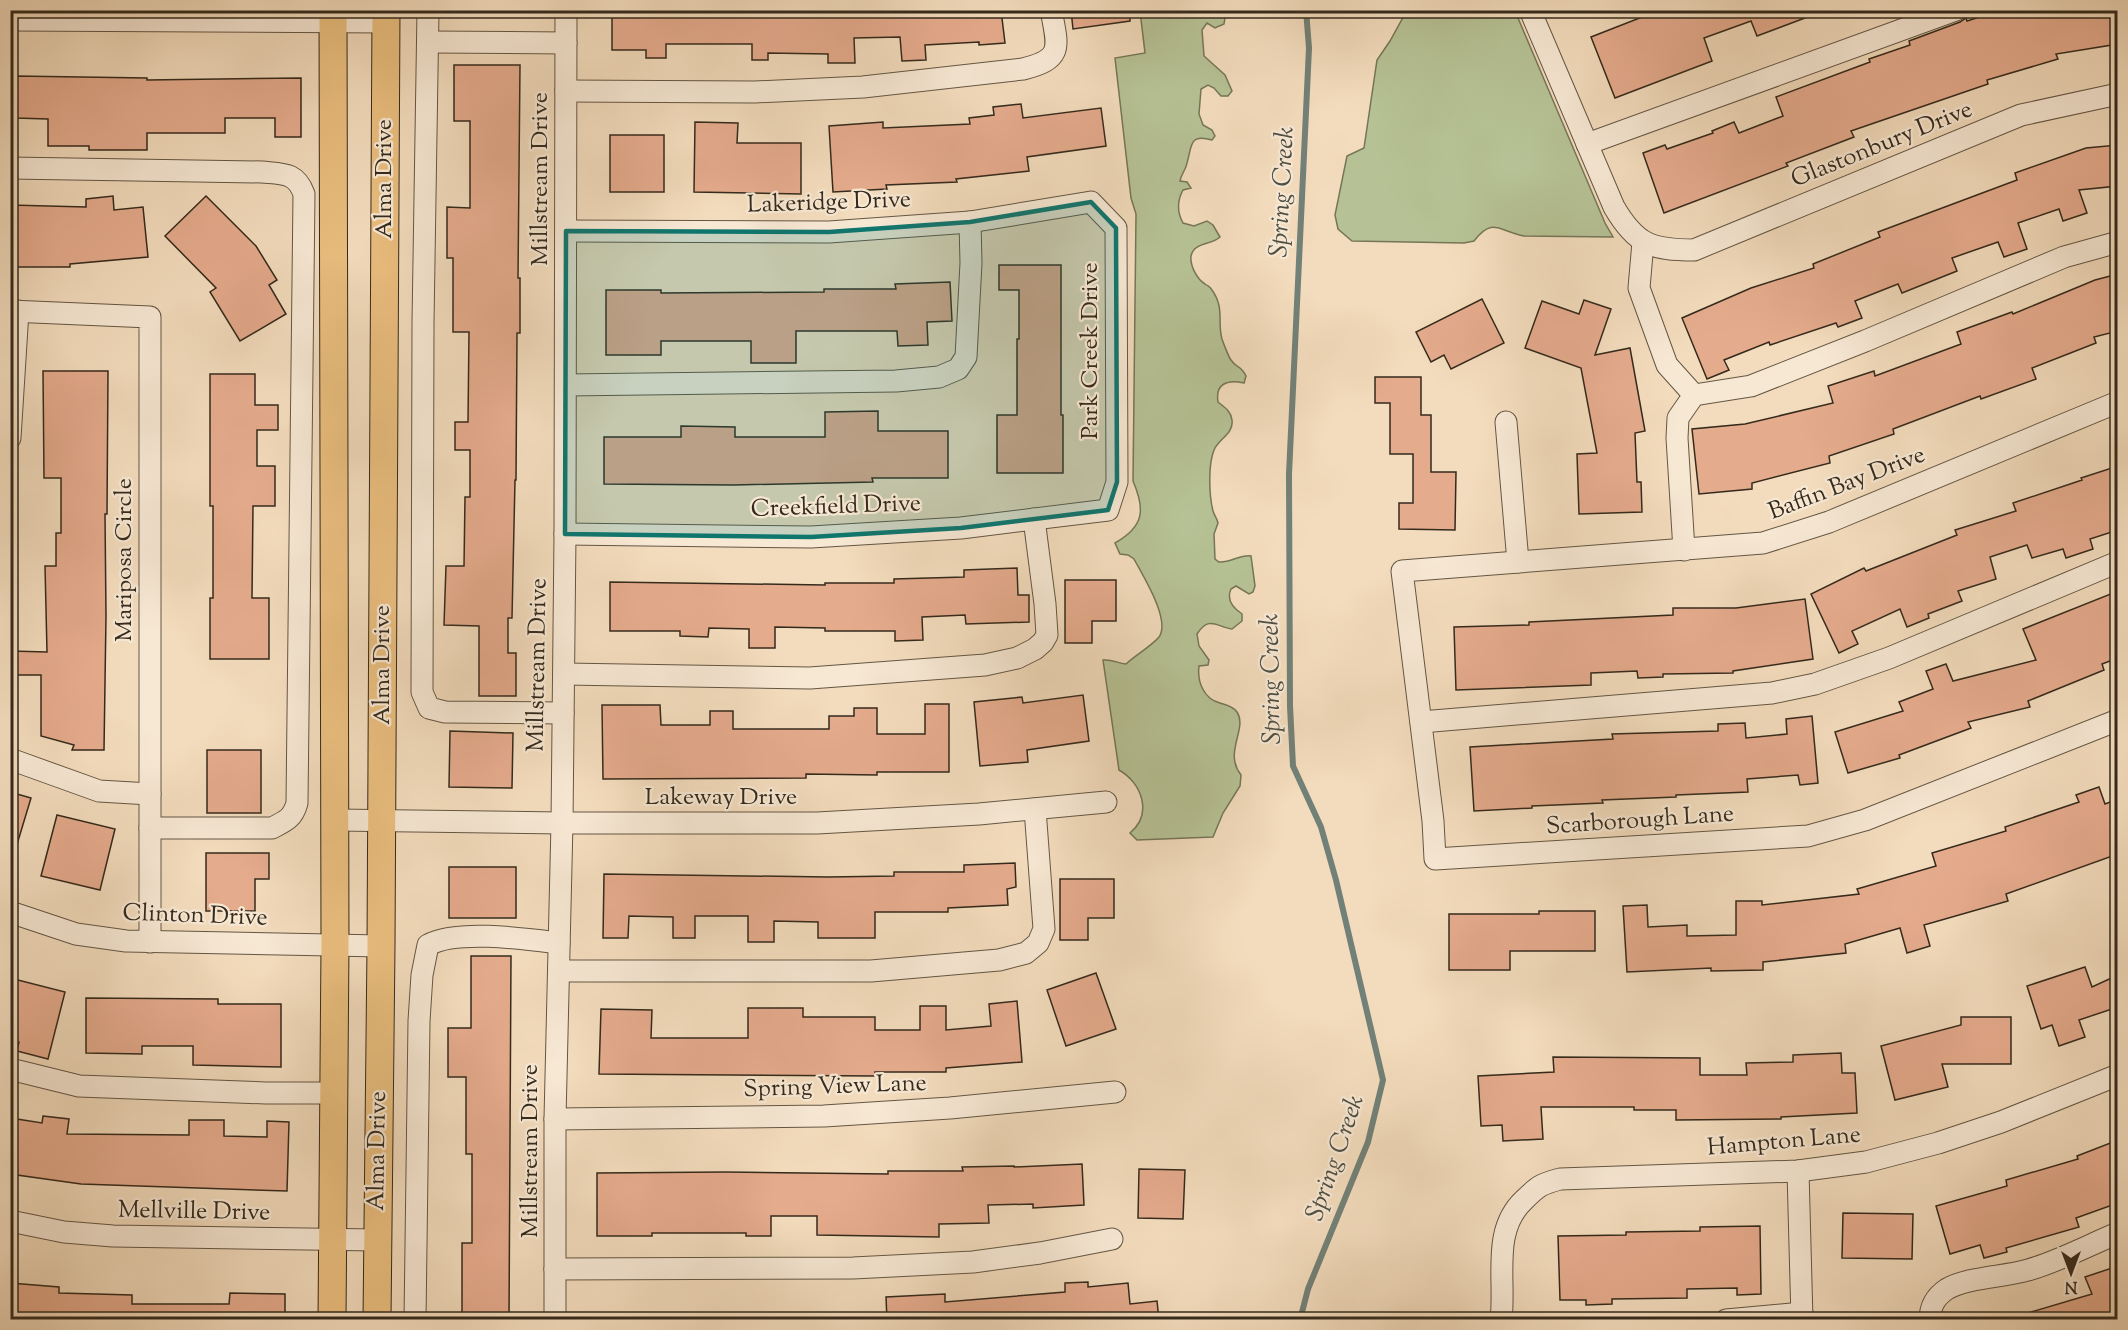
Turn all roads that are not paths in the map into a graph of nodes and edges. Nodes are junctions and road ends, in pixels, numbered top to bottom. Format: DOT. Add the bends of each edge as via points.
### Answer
graph roads {
  1 [pos="428,10"];
  2 [pos="566,10"];
  3 [pos="1051,10"];
  4 [pos="1530,10"];
  5 [pos="1956,10"];
  6 [pos="333,16"];
  7 [pos="386,16"];
  8 [pos="10,20"];
  9 [pos="428,42"];
  10 [pos="566,43"];
  11 [pos="566,91"];
  12 [pos="2118,94"];
  13 [pos="1587,144"];
  14 [pos="10,168"];
  15 [pos="1090,202"];
  16 [pos="970,222"];
  17 [pos="566,231"];
  18 [pos="1643,242"];
  19 [pos="2118,242"];
  20 [pos="14,311"];
  21 [pos="566,385"];
  22 [pos="1694,395"];
  23 [pos="2118,402"];
  24 [pos="1506,422"];
  25 [pos="10,438"];
  26 [pos="1108,510"];
  27 [pos="1034,519"];
  28 [pos="565,534"];
  29 [pos="1684,550"];
  30 [pos="1518,562"];
  31 [pos="2118,562"];
  32 [pos="1402,571"];
  33 [pos="564,674"];
  34 [pos="563,713"];
  35 [pos="2118,720"];
  36 [pos="1421,722"];
  37 [pos="10,759"];
  38 [pos="150,794"];
  39 [pos="1106,802"];
  40 [pos="1035,809"];
  41 [pos="335,820"];
  42 [pos="382,821"];
  43 [pos="562,823"];
  44 [pos="150,828"];
  45 [pos="10,912"];
  46 [pos="150,942"];
  47 [pos="559,943"];
  48 [pos="335,945"];
  49 [pos="381,946"];
  50 [pos="559,971"];
  51 [pos="10,1069"];
  52 [pos="2118,1076"];
  53 [pos="1115,1092"];
  54 [pos="333,1093"];
  55 [pos="555,1119"];
  56 [pos="1798,1171"];
  57 [pos="10,1221"];
  58 [pos="2118,1233"];
  59 [pos="1112,1239"];
  60 [pos="333,1240"];
  61 [pos="377,1240"];
  62 [pos="555,1269"];
  63 [pos="1802,1316"];
  64 [pos="332,1320"];
  65 [pos="376,1320"];
  66 [pos="415,1320"];
  67 [pos="555,1320"];
  68 [pos="1501,1320"];
  69 [pos="1726,1320"];
  70 [pos="1930,1320"];
  1 -- 9 [label="street"];
  2 -- 10 [label="street, Millstream Drive"];
  3 -- 11 [label="street" via="1056,47 1051,59 1023,69 863,87 755,92"];
  4 -- 13 [label="street"];
  5 -- 13 [label="street"];
  6 -- 7 [label="street"];
  6 -- 8 [label="street"];
  6 -- 41 [label="main road, Alma Drive"];
  7 -- 42 [label="main road, Alma Drive"];
  9 -- 10 [label="street"];
  9 -- 34 [label="street" via="422,692 429,708 445,712"];
  10 -- 11 [label="street, Millstream Drive"];
  11 -- 17 [label="street, Millstream Drive"];
  12 -- 18 [label="street, Glastonbury Drive" via="2021,115 1694,250 1656,248"];
  13 -- 18 [label="street" via="1624,225"];
  14 -- 44 [label="street" via="262,172 294,177 304,194 297,803 294,813 272,828"];
  15 -- 16 [label="street, Lakeridge Drive"];
  15 -- 26 [label="street, Park Creek Drive" via="1116,228 1117,482"];
  16 -- 17 [label="street, Lakeridge Drive" via="829,232"];
  16 -- 21 [label="street" via="966,357 958,369 939,377 896,381"];
  17 -- 21 [label="street, Millstream Drive"];
  18 -- 22 [label="street" via="1639,288 1667,365"];
  19 -- 22 [label="street" via="2064,257 1751,386"];
  20 -- 25 [label="street"];
  20 -- 38 [label="street, Mariposa Circle" via="150,317"];
  21 -- 28 [label="street, Millstream Drive"];
  22 -- 29 [label="street" via="1678,418"];
  23 -- 29 [label="street, Baffin Bay Drive" via="1829,522 1763,543"];
  24 -- 30 [label="street"];
  26 -- 27 [label="street, Creekfield Drive"];
  27 -- 28 [label="street, Creekfield Drive" via="961,528 811,537"];
  27 -- 33 [label="street" via="1047,635 1035,649 1017,658 985,665 810,678"];
  28 -- 33 [label="street, Millstream Drive"];
  29 -- 30 [label="street, Baffin Bay Drive"];
  30 -- 32 [label="street, Baffin Bay Drive"];
  31 -- 36 [label="street" via="1889,658 1815,684 1772,693"];
  32 -- 36 [label="street, Scarborough Lane"];
  33 -- 34 [label="street, Millstream Drive"];
  34 -- 43 [label="street, Millstream Drive"];
  35 -- 36 [label="street, Scarborough Lane" via="1865,820 1808,836 1435,859"];
  37 -- 38 [label="street" via="99,791"];
  38 -- 44 [label="street, Mariposa Circle"];
  39 -- 40 [label="street, Lakeway Drive"];
  40 -- 43 [label="street, Lakeway Drive" via="817,823"];
  40 -- 50 [label="street" via="1044,929 1038,943 1026,953 999,960 871,971"];
  41 -- 42 [label="street, Lakeway Drive"];
  41 -- 48 [label="main road, Alma Drive"];
  42 -- 43 [label="street, Lakeway Drive"];
  42 -- 49 [label="main road, Alma Drive"];
  43 -- 47 [label="street, Millstream Drive"];
  44 -- 46 [label="street, Mariposa Circle"];
  45 -- 46 [label="street, Clinton Drive" via="76,934"];
  46 -- 48 [label="street, Clinton Drive"];
  47 -- 50 [label="street, Millstream Drive"];
  47 -- 66 [label="street" via="489,937 438,940 428,945 419,1021"];
  48 -- 49 [label="street, Clinton Drive"];
  48 -- 54 [label="main road, Alma Drive"];
  49 -- 61 [label="main road, Alma Drive"];
  50 -- 55 [label="street, Millstream Drive"];
  51 -- 54 [label="street" via="79,1086"];
  52 -- 56 [label="street, Hampton Lane" via="1938,1143 1866,1162"];
  53 -- 55 [label="street, Spring View Lane" via="824,1116"];
  54 -- 60 [label="main road, Alma Drive"];
  55 -- 62 [label="street, Millstream Drive"];
  56 -- 63 [label="street"];
  56 -- 68 [label="street, Hampton Lane" via="1560,1179 1540,1184 1508,1220"];
  57 -- 60 [label="street, Mellville Drive" via="64,1232 113,1236"];
  58 -- 70 [label="street" via="2029,1270 1948,1288 1930,1307"];
  59 -- 62 [label="street" via="973,1262 853,1268"];
  60 -- 61 [label="street, Mellville Drive"];
  60 -- 64 [label="main road, Alma Drive"];
  61 -- 65 [label="main road, Alma Drive"];
  62 -- 67 [label="street, Millstream Drive"];
  63 -- 69 [label="street"];
}
